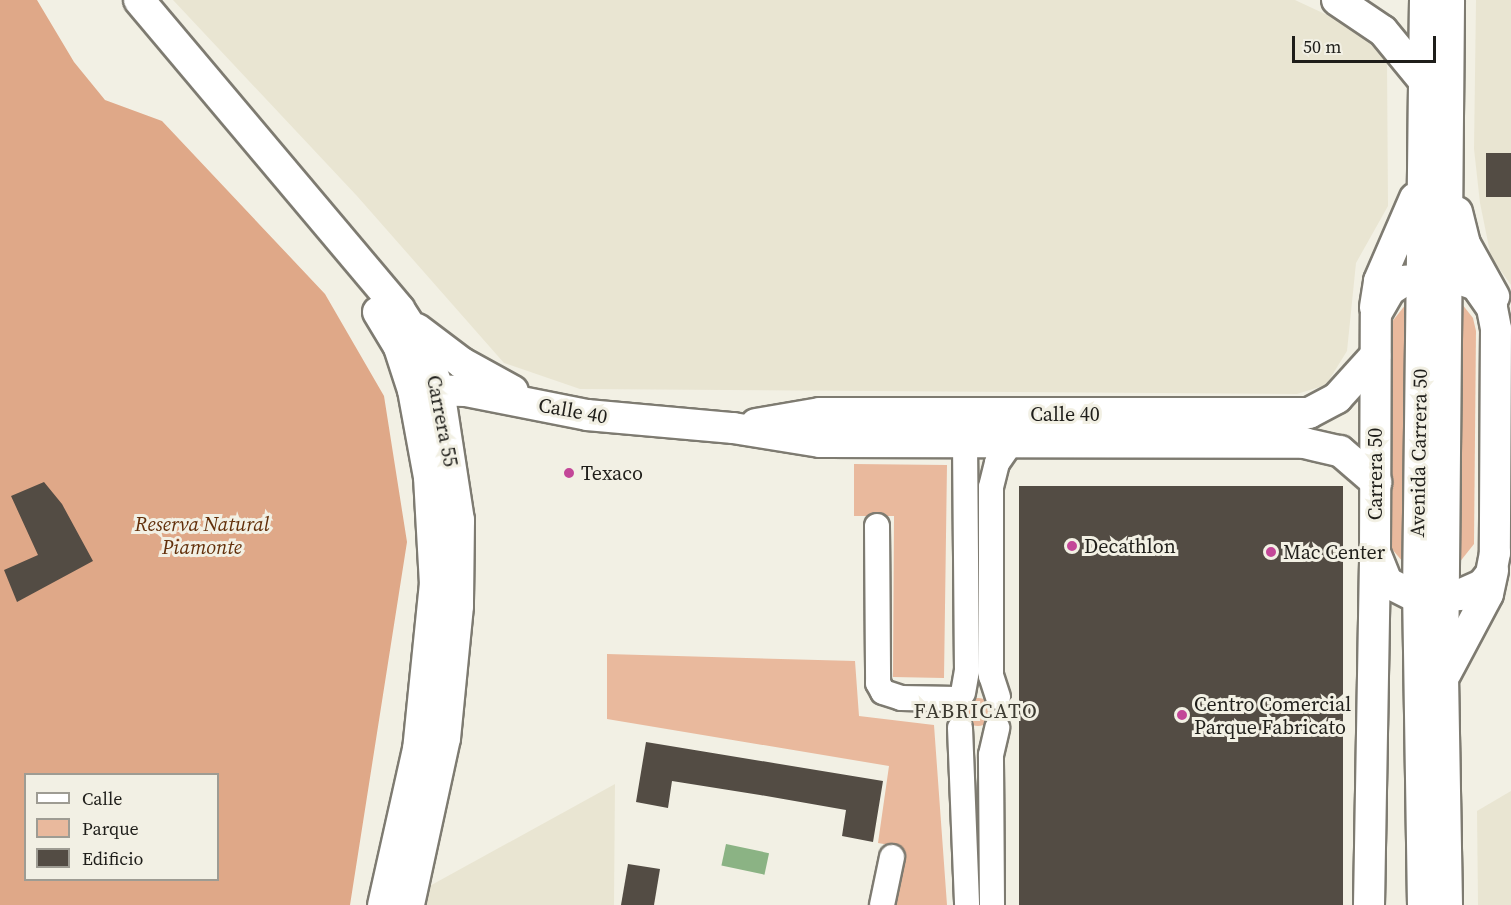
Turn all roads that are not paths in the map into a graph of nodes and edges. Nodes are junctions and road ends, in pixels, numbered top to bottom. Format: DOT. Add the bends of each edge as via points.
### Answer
graph roads {
  1 [pos="115,0"];
  2 [pos="138,0"];
  3 [pos="1337,0"];
  4 [pos="1425,0"];
  5 [pos="1449,0"];
  6 [pos="1424,81"];
  7 [pos="1435,153"];
  8 [pos="1434,276"];
  9 [pos="410,324"];
  10 [pos="1375,325"];
  11 [pos="1496,329"];
  12 [pos="1375,356"];
  13 [pos="426,390"];
  14 [pos="539,405"];
  15 [pos="978,414"];
  16 [pos="733,428"];
  17 [pos="965,443"];
  18 [pos="1011,443"];
  19 [pos="448,449"];
  20 [pos="1376,482"];
  21 [pos="877,526"];
  22 [pos="1375,552"];
  23 [pos="1495,553"];
  24 [pos="1431,597"];
  25 [pos="1431,678"];
  26 [pos="960,696"];
  27 [pos="998,697"];
  28 [pos="960,728"];
  29 [pos="997,728"];
  30 [pos="892,856"];
  31 [pos="383,905"];
  32 [pos="409,905"];
  33 [pos="882,905"];
  34 [pos="967,905"];
  35 [pos="992,905"];
  36 [pos="1369,905"];
  37 [pos="1423,905"];
  38 [pos="1447,905"];
  1 -- 13 [label="main road, Carrera 55" via="379,314"];
  2 -- 9 [label="main road, Carrera 55"];
  3 -- 6 [label="main road" via="1383,31"];
  4 -- 6 [label="main road, Avenida Carrera 50"];
  5 -- 7 [label="main road, Avenida Carrera 50"];
  6 -- 7 [label="main road, Avenida Carrera 50"];
  7 -- 8 [label="main road, Avenida Carrera 50"];
  7 -- 10 [label="main road" via="1379,281"];
  7 -- 11 [label="main road" via="1461,234 1493,294"];
  8 -- 10 [label="main road, Carrera 50" via="1390,290 1378,304"];
  8 -- 11 [label="main road" via="1476,285 1492,308"];
  8 -- 24 [label="main road, Avenida Carrera 50"];
  9 -- 13 [label="main road, Carrera 55"];
  9 -- 14 [label="main road" via="462,363"];
  10 -- 12 [label="main road, Carrera 50"];
  11 -- 23 [label="main road"];
  12 -- 15 [label="main road, Calle 40" via="1337,398 1309,413"];
  12 -- 20 [label="main road, Carrera 50"];
  13 -- 14 [label="main road, Calle 40"];
  13 -- 19 [label="main road, Carrera 55"];
  13 -- 31 [label="main road, Carrera 55" via="434,605 418,749"];
  14 -- 16 [label="main road, Calle 40" via="587,415"];
  14 -- 19 [label="main road" via="474,410 456,426"];
  15 -- 16 [label="main road, Calle 40" via="820,413"];
  15 -- 17 [label="street"];
  16 -- 17 [label="main road, Calle 40" via="820,442"];
  17 -- 18 [label="main road, Calle 40"];
  17 -- 26 [label="street" via="967,671"];
  18 -- 20 [label="main road, Calle 40" via="1304,443 1340,451"];
  18 -- 27 [label="street" via="997,463 991,487 991,676"];
  19 -- 32 [label="main road, Carrera 55" via="459,548 454,664 445,738"];
  20 -- 22 [label="main road, Carrera 50"];
  21 -- 26 [label="street" via="878,683 883,692 901,698"];
  22 -- 24 [label="main road, Carrera 50" via="1387,582"];
  22 -- 25 [label="main road" via="1383,593"];
  22 -- 36 [label="main road"];
  23 -- 24 [label="main road" via="1491,574 1482,585"];
  23 -- 25 [label="main road" via="1488,594"];
  24 -- 25 [label="main road, Avenida Carrera 50"];
  25 -- 37 [label="main road, Avenida Carrera 50"];
  25 -- 38 [label="main road, Avenida Carrera 50"];
  26 -- 27 [label="street" via="977,687"];
  26 -- 28 [label="street" via="954,714"];
  27 -- 29 [label="street" via="1003,713"];
  28 -- 29 [label="street" via="983,736"];
  28 -- 34 [label="street"];
  29 -- 35 [label="street" via="991,755"];
  30 -- 33 [label="street"];
}
